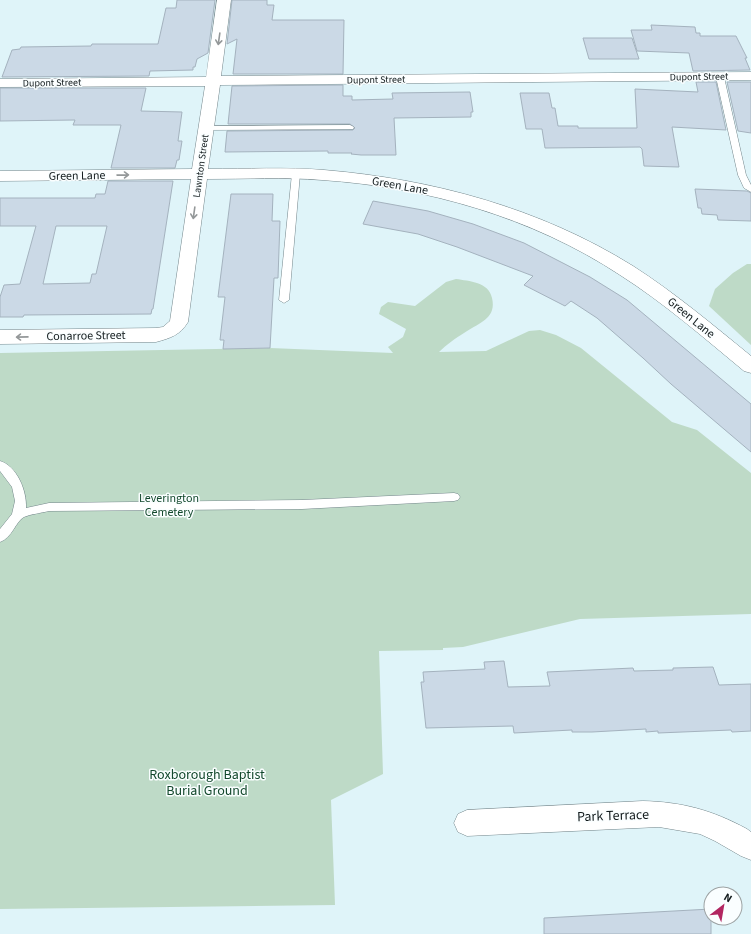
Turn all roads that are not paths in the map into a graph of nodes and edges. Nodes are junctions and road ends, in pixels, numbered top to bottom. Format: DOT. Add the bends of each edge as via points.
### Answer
graph roads {
  1 [pos="224,0"];
  2 [pos="751,76"];
  3 [pos="720,77"];
  4 [pos="213,81"];
  5 [pos="0,83"];
  6 [pos="350,127"];
  7 [pos="206,128"];
  8 [pos="200,174"];
  9 [pos="296,174"];
  10 [pos="0,176"];
  11 [pos="748,181"];
  12 [pos="751,189"];
  13 [pos="284,300"];
  14 [pos="172,330"];
  15 [pos="0,337"];
  16 [pos="751,366"];
  17 [pos="0,466"];
  18 [pos="454,497"];
  19 [pos="18,514"];
  20 [pos="0,537"];
  21 [pos="467,823"];
  22 [pos="751,848"];
  1 -- 4 [label="street, Lawnton Street, one-way"];
  2 -- 3 [label="street, Dupont Street"];
  3 -- 4 [label="street, Dupont Street"];
  3 -- 11 [label="lane"];
  4 -- 5 [label="street, Dupont Street"];
  4 -- 7 [label="street, Lawnton Street"];
  6 -- 7 [label="lane"];
  7 -- 8 [label="street, Lawnton Street"];
  8 -- 9 [label="street, Green Lane"];
  10 -- 8 [label="street, Green Lane, one-way"];
  8 -- 14 [label="street, Lawnton Street, one-way" via="179,322"];
  9 -- 13 [label="lane"];
  9 -- 16 [label="street, Green Lane" via="378,181 437,192 492,207 543,226 578,242 633,274"];
  11 -- 12 [label="lane"];
  14 -- 15 [label="street, Conarroe Street, one-way" via="156,335"];
  17 -- 19 [label="lane" via="7,471 16,485 20,498"];
  18 -- 19 [label="lane" via="303,505 50,507"];
  19 -- 20 [label="lane"];
  21 -- 22 [label="street, Park Terrace" via="669,814 715,826"];
}
